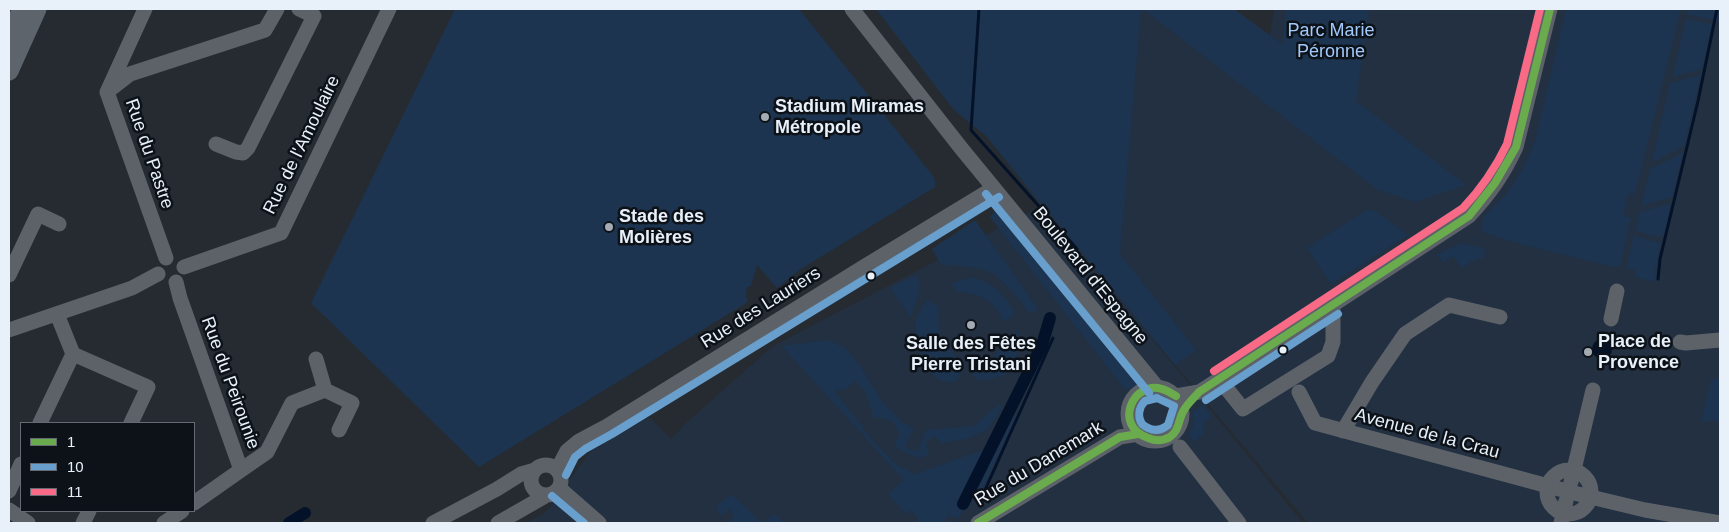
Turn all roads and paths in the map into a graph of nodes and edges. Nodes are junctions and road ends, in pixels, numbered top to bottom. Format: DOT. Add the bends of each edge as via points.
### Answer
graph roads {
  1 [pos="22,9"];
  2 [pos="37,9"];
  3 [pos="146,9"];
  4 [pos="277,9"];
  5 [pos="299,9"];
  6 [pos="389,9"];
  7 [pos="852,9"];
  8 [pos="1550,9"];
  9 [pos="9,37"];
  10 [pos="9,71"];
  11 [pos="107,92"];
  12 [pos="216,144"];
  13 [pos="994,188"];
  14 [pos="59,224"];
  15 [pos="166,258"];
  16 [pos="184,267"];
  17 [pos="158,274"];
  18 [pos="9,275"];
  19 [pos="176,282"];
  20 [pos="1618,291"];
  21 [pos="1333,306"];
  22 [pos="57,314"];
  23 [pos="1500,317"];
  24 [pos="1611,319"];
  25 [pos="9,330"];
  26 [pos="1720,340"];
  27 [pos="1680,342"];
  28 [pos="73,354"];
  29 [pos="316,359"];
  30 [pos="1219,379"];
  31 [pos="1152,388"];
  32 [pos="325,390"];
  33 [pos="1593,390"];
  34 [pos="1199,392"];
  35 [pos="1299,392"];
  36 [pos="1176,396"];
  37 [pos="1181,418"];
  38 [pos="1129,420"];
  39 [pos="40,422"];
  40 [pos="131,422"];
  41 [pos="339,430"];
  42 [pos="1343,431"];
  43 [pos="1138,434"];
  44 [pos="1120,437"];
  45 [pos="1155,441"];
  46 [pos="1180,448"];
  47 [pos="20,466"];
  48 [pos="241,470"];
  49 [pos="535,470"];
  50 [pos="557,470"];
  51 [pos="9,491"];
  52 [pos="553,491"];
  53 [pos="1565,495"];
  54 [pos="1590,497"];
  55 [pos="195,502"];
  56 [pos="9,510"];
  57 [pos="180,512"];
  58 [pos="28,523"];
  59 [pos="164,523"];
  60 [pos="434,523"];
  61 [pos="498,523"];
  62 [pos="599,523"];
  63 [pos="978,523"];
  64 [pos="1239,523"];
  65 [pos="1720,523"];
  1 -- 9 [label="main road"];
  2 -- 10 [label="main road"];
  3 -- 11 [label="street, Rue du Pastre"];
  4 -- 11 [label="street" via="265,30 130,74"];
  5 -- 12 [label="street" via="314,16 248,148 243,153"];
  6 -- 16 [label="street, Rue de l'Amoulaire" via="281,233"];
  7 -- 13 [label="street, Boulevard d'Espagne"];
  8 -- 21 [label="street" via="1516,147 1489,194 1469,216"];
  11 -- 15 [label="street, Rue du Pastre"];
  13 -- 31 [label="street, Boulevard d'Espagne" via="1145,372"];
  13 -- 50 [label="street, Rue des Lauriers" via="579,441 567,451"];
  14 -- 18 [label="street" via="38,214"];
  15 -- 16 [label="street" via="175,257"];
  15 -- 17 [label="street" via="160,262"];
  16 -- 19 [label="street" via="182,278"];
  17 -- 19 [label="street" via="164,281"];
  17 -- 22 [label="street" via="132,288"];
  19 -- 48 [label="street, Rue du Peirounie"];
  20 -- 24 [label="street"];
  21 -- 30 [label="street"];
  21 -- 30 [label="street" via="1333,342 1328,356 1243,409"];
  22 -- 25 [label="street"];
  22 -- 28 [label="street"];
  23 -- 42 [label="street" via="1449,305 1405,334"];
  26 -- 27 [label="street"];
  28 -- 39 [label="street"];
  28 -- 40 [label="street" via="148,387"];
  29 -- 32 [label="street"];
  30 -- 34 [label="street"];
  31 -- 36 [label="street" via="1169,391"];
  31 -- 38 [label="street" via="1136,395 1131,402"];
  32 -- 41 [label="street" via="352,403"];
  32 -- 48 [label="street" via="292,402 267,452"];
  33 -- 53 [label="street"];
  34 -- 36 [label="street"];
  34 -- 37 [label="street"];
  35 -- 42 [label="street, Avenue de la Crau" via="1315,423"];
  36 -- 37 [label="street"];
  37 -- 45 [label="street" via="1170,436"];
  37 -- 46 [label="street"];
  38 -- 43 [label="street"];
  38 -- 44 [label="street, Rue du Danemark"];
  42 -- 53 [label="street, Avenue de la Crau"];
  43 -- 44 [label="street, Rue du Danemark"];
  43 -- 45 [label="street"];
  44 -- 63 [label="street, Rue du Danemark"];
  45 -- 46 [label="street"];
  46 -- 64 [label="street"];
  47 -- 51 [label="street"];
  48 -- 55 [label="street, Rue du Peirounie"];
  49 -- 50 [label="street" via="544,465"];
  49 -- 52 [label="street" via="531,479 534,488 538,492"];
  49 -- 60 [label="street" via="521,474"];
  50 -- 52 [label="street" via="561,478"];
  52 -- 61 [label="street"];
  52 -- 62 [label="street"];
  53 -- 54 [label="street, Avenue de la Crau"];
  53 -- 54 [label="street" via="1570,514 1583,508"];
  53 -- 54 [label="street" via="1585,477"];
  54 -- 65 [label="street, Avenue de la Crau"];
  56 -- 58 [label="street"];
  57 -- 59 [label="street"];
}
